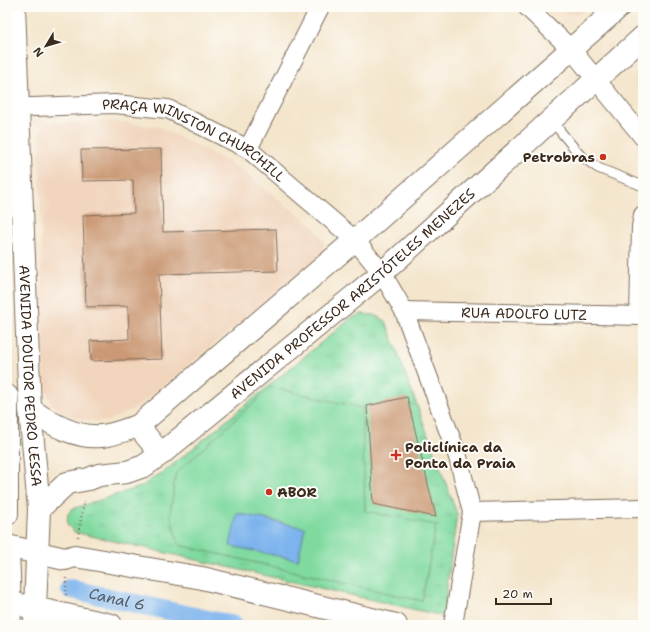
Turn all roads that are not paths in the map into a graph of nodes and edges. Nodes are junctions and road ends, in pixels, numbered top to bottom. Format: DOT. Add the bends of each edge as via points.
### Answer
graph roads {
  1 [pos="14,7"];
  2 [pos="320,7"];
  3 [pos="527,7"];
  4 [pos="619,7"];
  5 [pos="643,37"];
  6 [pos="571,49"];
  7 [pos="596,79"];
  8 [pos="12,108"];
  9 [pos="551,120"];
  10 [pos="643,137"];
  11 [pos="248,149"];
  12 [pos="643,186"];
  13 [pos="643,216"];
  14 [pos="355,240"];
  15 [pos="382,273"];
  16 [pos="404,311"];
  17 [pos="641,316"];
  18 [pos="7,396"];
  19 [pos="30,408"];
  20 [pos="138,426"];
  21 [pos="161,454"];
  22 [pos="39,508"];
  23 [pos="643,508"];
  24 [pos="472,512"];
  25 [pos="7,514"];
  26 [pos="7,547"];
  27 [pos="36,552"];
  28 [pos="8,603"];
  29 [pos="35,617"];
  30 [pos="10,625"];
  31 [pos="111,625"];
  32 [pos="396,625"];
  33 [pos="453,625"];
  1 -- 8 [label="main road, AVENIDA DOUTOR PEDRO LESSA"];
  2 -- 11 [label="street"];
  3 -- 6 [label="street"];
  4 -- 6 [label="main road"];
  5 -- 7 [label="main road, AVENIDA PROFESSOR ARISTÓTELES MENEZES"];
  6 -- 7 [label="street"];
  6 -- 14 [label="main road"];
  7 -- 9 [label="main road, AVENIDA PROFESSOR ARISTÓTELES MENEZES"];
  7 -- 10 [label="street"];
  8 -- 11 [label="street, PRAÇA WINSTON CHURCHILL" via="114,104 168,110"];
  8 -- 19 [label="main road, AVENIDA DOUTOR PEDRO LESSA"];
  9 -- 12 [label="lane" via="580,155 598,168"];
  9 -- 15 [label="main road, AVENIDA PROFESSOR ARISTÓTELES MENEZES"];
  11 -- 14 [label="street, PRAÇA WINSTON CHURCHILL"];
  13 -- 17 [label="street"];
  14 -- 15 [label="street, PRAÇA WINSTON CHURCHILL"];
  14 -- 20 [label="main road"];
  15 -- 16 [label="street, PRAÇA WINSTON CHURCHILL"];
  15 -- 21 [label="main road, AVENIDA PROFESSOR ARISTÓTELES MENEZES"];
  16 -- 17 [label="street, RUA ADOLFO LUTZ"];
  16 -- 24 [label="street, PRAÇA WINSTON CHURCHILL" via="458,457"];
  18 -- 25 [label="main road, AVENIDA DOUTOR PEDRO LESSA"];
  19 -- 20 [label="main road" via="71,432 90,436 107,435"];
  19 -- 22 [label="main road, AVENIDA DOUTOR PEDRO LESSA"];
  20 -- 21 [label="main road"];
  21 -- 22 [label="main road, AVENIDA PROFESSOR ARISTÓTELES MENEZES" via="144,466 127,472 99,475 67,484"];
  22 -- 27 [label="main road, AVENIDA DOUTOR PEDRO LESSA"];
  23 -- 24 [label="street"];
  24 -- 33 [label="street"];
  26 -- 27 [label="main road"];
  26 -- 28 [label="main road"];
  27 -- 29 [label="main road, AVENIDA DOUTOR PEDRO LESSA"];
  27 -- 32 [label="main road" via="65,559 75,556 202,578"];
  28 -- 29 [label="main road"];
  28 -- 30 [label="main road"];
  29 -- 31 [label="main road" via="66,615"];
}
